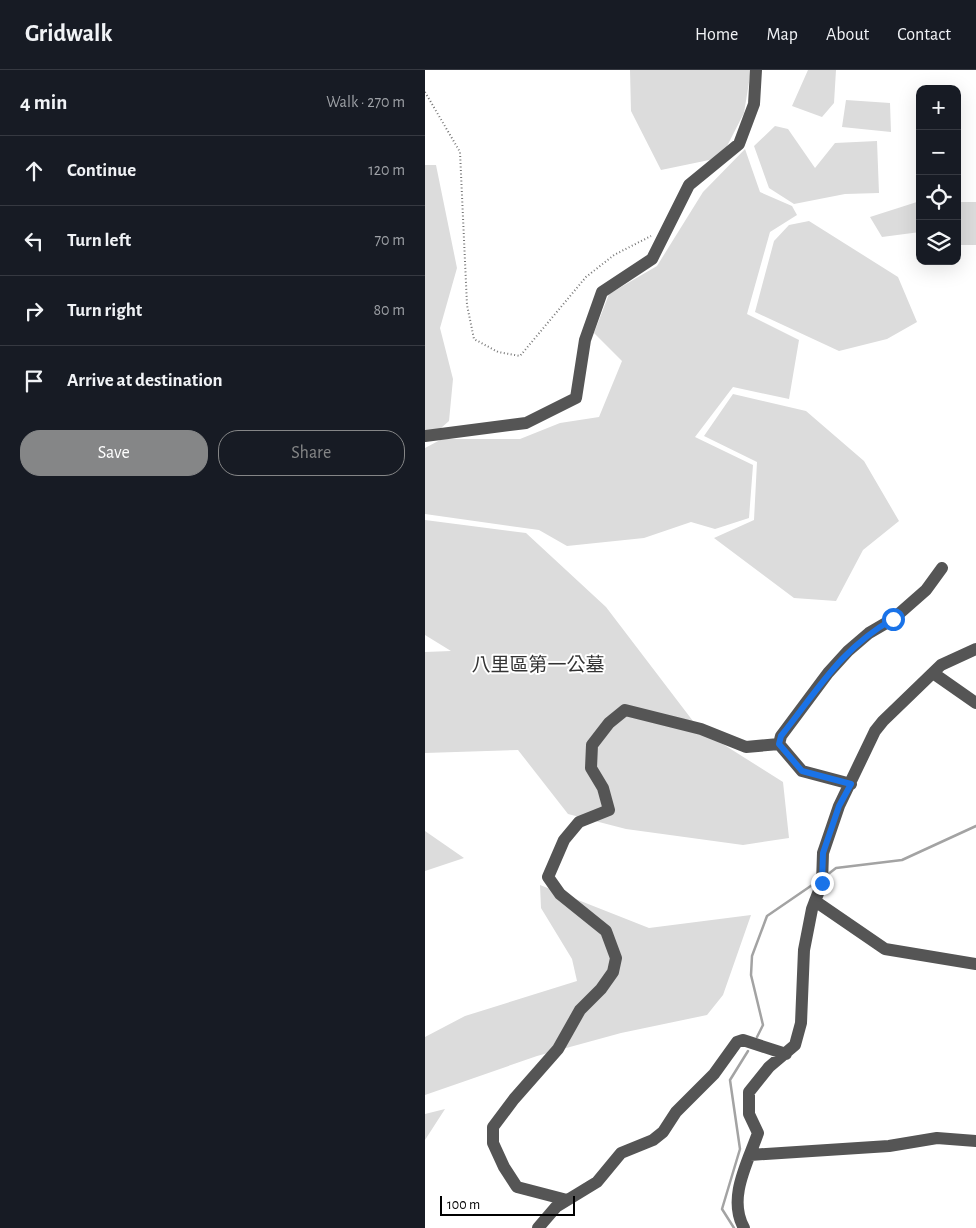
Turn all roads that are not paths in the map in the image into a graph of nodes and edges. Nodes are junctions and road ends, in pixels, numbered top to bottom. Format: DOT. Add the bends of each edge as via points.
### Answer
graph roads {
  1 [pos="756,70"];
  2 [pos="425,436"];
  3 [pos="942,568"];
  4 [pos="976,649"];
  5 [pos="933,673"];
  6 [pos="976,703"];
  7 [pos="779,744"];
  8 [pos="851,784"];
  9 [pos="815,901"];
  10 [pos="976,964"];
  11 [pos="786,1054"];
  12 [pos="976,1141"];
  13 [pos="750,1155"];
  14 [pos="567,1200"];
  15 [pos="538,1228"];
  16 [pos="744,1228"];
  1 -- 2 [label="street" via="755,104 739,144 689,185 652,259 602,292 585,340 576,398 526,423"];
  3 -- 7 [label="street" via="925,590 893,619 848,651 781,736"];
  4 -- 5 [label="street" via="941,665"];
  5 -- 6 [label="street"];
  5 -- 8 [label="street" via="875,731"];
  7 -- 8 [label="street" via="802,771"];
  7 -- 14 [label="street" via="746,747 701,729 625,710 592,745 591,768 603,788 609,810 579,822 564,840 548,876 560,894 607,931 616,958 613,972 580,1010 559,1049 493,1127 493,1143 517,1187"];
  8 -- 9 [label="street" via="839,806 823,853 822,877"];
  9 -- 10 [label="street" via="885,948"];
  9 -- 11 [label="street" via="803,950 801,1023 795,1045"];
  11 -- 13 [label="street" via="769,1067 749,1092 749,1114 758,1133"];
  11 -- 14 [label="street" via="743,1040 737,1042 714,1074 676,1112 663,1132 653,1140 621,1153 597,1182"];
  12 -- 13 [label="street" via="937,1138 889,1146"];
  13 -- 16 [label="street" via="737,1204"];
  14 -- 15 [label="street" via="556,1207"];
}
